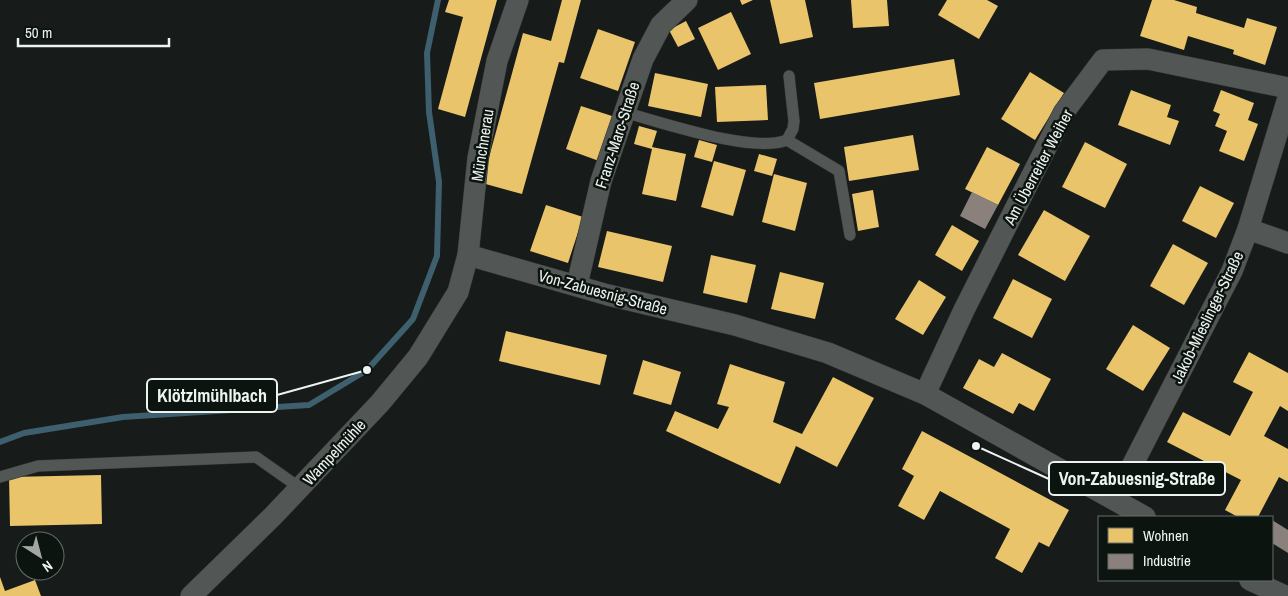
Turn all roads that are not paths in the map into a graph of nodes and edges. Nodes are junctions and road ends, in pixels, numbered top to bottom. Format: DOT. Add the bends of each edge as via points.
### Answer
graph roads {
  1 [pos="518,0"];
  2 [pos="687,0"];
  3 [pos="788,76"];
  4 [pos="1288,88"];
  5 [pos="1288,98"];
  6 [pos="624,112"];
  7 [pos="787,140"];
  8 [pos="1248,229"];
  9 [pos="850,235"];
  10 [pos="1288,243"];
  11 [pos="468,255"];
  12 [pos="577,285"];
  13 [pos="458,292"];
  14 [pos="925,394"];
  15 [pos="0,476"];
  16 [pos="300,488"];
  17 [pos="1115,499"];
  18 [pos="1143,516"];
  19 [pos="1252,581"];
  20 [pos="191,596"];
  21 [pos="1285,596"];
  1 -- 11 [label="street, Münchnerau" via="497,62 478,158"];
  2 -- 6 [label="street, Franz-Marc-Straße" via="660,25 643,59"];
  3 -- 7 [label="lane" via="794,121"];
  4 -- 14 [label="street, Am Überreiter Weiher" via="1148,60 1103,60 1064,112"];
  5 -- 8 [label="street, Jakob-Mieslinger-Straße"];
  6 -- 7 [label="lane" via="755,145 778,144"];
  6 -- 12 [label="street, Franz-Marc-Straße" via="600,181"];
  7 -- 9 [label="lane" via="838,170"];
  8 -- 10 [label="street"];
  8 -- 17 [label="street, Jakob-Mieslinger-Straße" via="1232,271"];
  11 -- 12 [label="street, Von-Zabuesnig-Straße"];
  11 -- 13 [label="street, Münchnerau"];
  12 -- 14 [label="street, Von-Zabuesnig-Straße" via="828,353"];
  13 -- 16 [label="street, Wampelmühle" via="418,358"];
  14 -- 17 [label="street, Von-Zabuesnig-Straße"];
  15 -- 16 [label="lane" via="38,466 256,457"];
  16 -- 20 [label="street, Wampelmühle"];
  17 -- 18 [label="street, Von-Zabuesnig-Straße"];
  19 -- 21 [label="street"];
}
